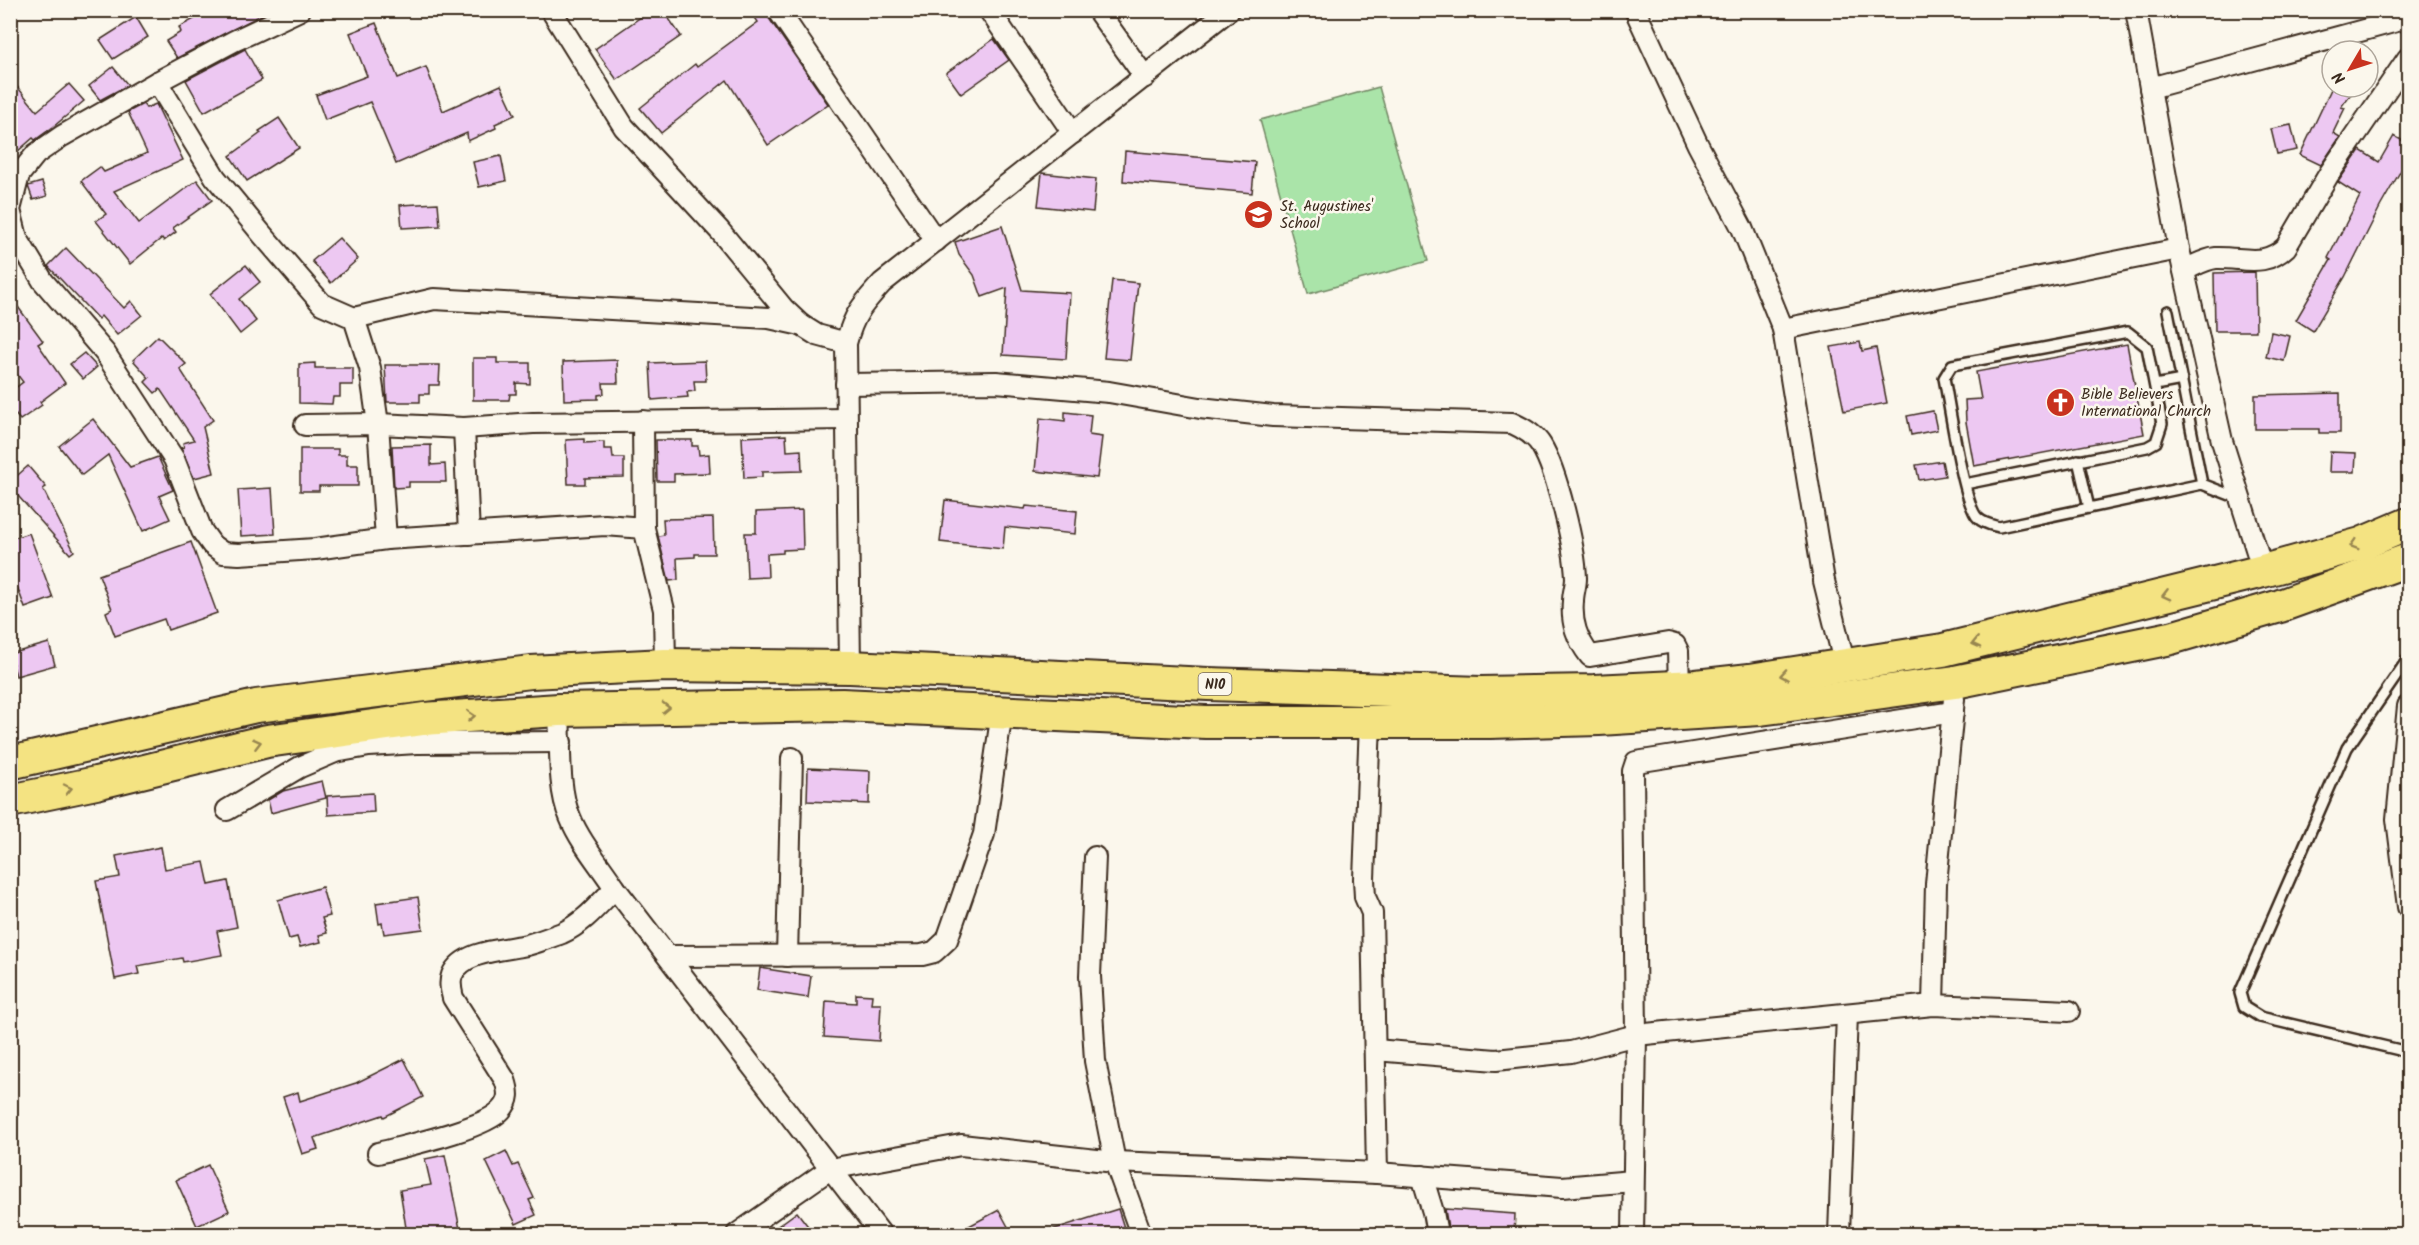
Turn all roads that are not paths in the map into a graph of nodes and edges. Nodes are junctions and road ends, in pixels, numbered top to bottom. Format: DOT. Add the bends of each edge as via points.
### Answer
graph roads {
  1 [pos="300,10"];
  2 [pos="551,10"];
  3 [pos="778,10"];
  4 [pos="989,10"];
  5 [pos="1097,10"];
  6 [pos="1228,10"];
  7 [pos="1635,10"];
  8 [pos="2136,10"];
  9 [pos="2384,18"];
  10 [pos="2409,18"];
  11 [pos="2409,58"];
  12 [pos="1145,77"];
  13 [pos="158,82"];
  14 [pos="2150,88"];
  15 [pos="1073,134"];
  16 [pos="936,241"];
  17 [pos="2179,249"];
  18 [pos="2184,270"];
  19 [pos="2168,311"];
  20 [pos="354,318"];
  21 [pos="801,325"];
  22 [pos="1783,329"];
  23 [pos="846,344"];
  24 [pos="2182,380"];
  25 [pos="846,384"];
  26 [pos="2155,385"];
  27 [pos="846,419"];
  28 [pos="643,421"];
  29 [pos="378,424"];
  30 [pos="305,425"];
  31 [pos="464,428"];
  32 [pos="2078,460"];
  33 [pos="1965,484"];
  34 [pos="2202,484"];
  35 [pos="2240,499"];
  36 [pos="2089,508"];
  37 [pos="2409,524"];
  38 [pos="644,528"];
  39 [pos="469,534"];
  40 [pos="386,539"];
  41 [pos="2409,560"];
  42 [pos="2263,571"];
  43 [pos="2409,659"];
  44 [pos="665,665"];
  45 [pos="1845,666"];
  46 [pos="850,667"];
  47 [pos="422,685"];
  48 [pos="1679,687"];
  49 [pos="1954,697"];
  50 [pos="2409,706"];
  51 [pos="560,710"];
  52 [pos="1002,712"];
  53 [pos="423,719"];
  54 [pos="1370,722"];
  55 [pos="561,742"];
  56 [pos="792,758"];
  57 [pos="10,763"];
  58 [pos="10,801"];
  59 [pos="227,810"];
  60 [pos="1095,857"];
  61 [pos="615,888"];
  62 [pos="2409,907"];
  63 [pos="668,956"];
  64 [pos="787,956"];
  65 [pos="1934,1005"];
  66 [pos="2069,1011"];
  67 [pos="1847,1014"];
  68 [pos="1636,1035"];
  69 [pos="1375,1050"];
  70 [pos="2409,1052"];
  71 [pos="378,1154"];
  72 [pos="1115,1162"];
  73 [pos="830,1169"];
  74 [pos="1377,1173"];
  75 [pos="1422,1176"];
  76 [pos="1633,1180"];
  77 [pos="737,1234"];
  78 [pos="881,1234"];
  79 [pos="1141,1234"];
  80 [pos="1437,1234"];
  81 [pos="1633,1234"];
  82 [pos="1839,1234"];
  1 -- 13 [label="street"];
  2 -- 21 [label="street" via="624,127"];
  3 -- 16 [label="street"];
  4 -- 15 [label="street"];
  5 -- 12 [label="street"];
  6 -- 12 [label="street"];
  7 -- 22 [label="street" via="1742,228"];
  8 -- 14 [label="street"];
  9 -- 10 [label="street"];
  9 -- 14 [label="street"];
  11 -- 18 [label="street" via="2328,174 2286,247 2266,260 2215,258"];
  12 -- 15 [label="street"];
  13 -- 20 [label="street" via="215,177 261,233 322,304"];
  13 -- 40 [label="street" via="36,154 19,176 10,210 17,238 43,281 105,353 174,459 202,531 212,545 223,553 239,554"];
  14 -- 17 [label="street"];
  15 -- 16 [label="street"];
  16 -- 23 [label="street" via="864,302 853,318"];
  17 -- 18 [label="street"];
  17 -- 22 [label="street"];
  18 -- 35 [label="street" via="2222,441"];
  19 -- 24 [label="lane"];
  20 -- 21 [label="street" via="434,299 769,318"];
  20 -- 29 [label="street" via="370,368"];
  21 -- 23 [label="street" via="817,336"];
  22 -- 45 [label="street" via="1824,581"];
  23 -- 25 [label="street"];
  24 -- 26 [label="lane"];
  24 -- 34 [label="lane"];
  25 -- 27 [label="street"];
  25 -- 48 [label="street" via="996,382 1109,392 1274,416 1512,423 1527,430 1541,444 1554,476 1572,545 1576,580 1573,621 1579,642 1590,656 1675,645"];
  26 -- 32 [label="lane" via="2162,424 2156,442"];
  26 -- 33 [label="lane" via="2147,347 2128,332 1952,365 1944,378"];
  27 -- 28 [label="street"];
  27 -- 46 [label="street"];
  28 -- 31 [label="street"];
  28 -- 38 [label="street"];
  29 -- 30 [label="street"];
  29 -- 31 [label="street"];
  29 -- 40 [label="street"];
  31 -- 39 [label="street"];
  32 -- 33 [label="lane"];
  32 -- 36 [label="lane"];
  33 -- 36 [label="lane" via="1977,518 1999,527"];
  34 -- 35 [label="lane"];
  34 -- 36 [label="lane"];
  35 -- 42 [label="street"];
  37 -- 42 [label="main road, N10, one-way" via="2361,544"];
  38 -- 39 [label="street" via="605,525"];
  38 -- 44 [label="street" via="664,610"];
  39 -- 40 [label="street"];
  41 -- 49 [label="main road" via="2280,606"];
  42 -- 45 [label="main road, N10, one-way" via="1943,650"];
  43 -- 70 [label="lane" via="2348,748 2240,993 2244,1007 2260,1017"];
  44 -- 46 [label="main road, N10"];
  44 -- 47 [label="main road, N10" via="531,672"];
  45 -- 48 [label="main road, N10, one-way"];
  46 -- 48 [label="main road, N10" via="1481,693"];
  47 -- 53 [label="main road"];
  47 -- 57 [label="main road, N10" via="256,706"];
  49 -- 54 [label="main road" via="1588,720"];
  49 -- 65 [label="street" via="1936,884"];
  49 -- 68 [label="street" via="1636,762 1633,771"];
  50 -- 62 [label="street" via="2397,819"];
  51 -- 52 [label="main road, one-way" via="842,705"];
  53 -- 51 [label="main road, one-way"];
  51 -- 55 [label="street"];
  52 -- 54 [label="main road" via="1206,722"];
  52 -- 64 [label="street" via="984,834 946,940 934,952 922,955"];
  58 -- 53 [label="main road, one-way" via="267,741"];
  54 -- 69 [label="street" via="1364,879 1365,897 1372,913"];
  55 -- 59 [label="street" via="417,743 335,752 300,767"];
  55 -- 61 [label="street" via="560,768 569,815"];
  56 -- 64 [label="street"];
  60 -- 72 [label="street" via="1090,976 1095,1061"];
  61 -- 63 [label="street"];
  61 -- 71 [label="street" via="588,916 564,932 492,951 469,959 456,969 450,984 453,998 505,1080 507,1101 501,1111 480,1124"];
  63 -- 64 [label="street"];
  63 -- 73 [label="street"];
  65 -- 66 [label="street"];
  65 -- 67 [label="street"];
  67 -- 68 [label="street"];
  67 -- 82 [label="street"];
  68 -- 69 [label="street" via="1571,1052 1496,1060"];
  68 -- 76 [label="street"];
  69 -- 74 [label="street"];
  72 -- 73 [label="street" via="962,1145"];
  72 -- 74 [label="street"];
  72 -- 79 [label="street"];
  73 -- 77 [label="street"];
  73 -- 78 [label="street"];
  74 -- 75 [label="street"];
  75 -- 76 [label="street" via="1562,1187"];
  75 -- 80 [label="street"];
  76 -- 81 [label="street"];
}
